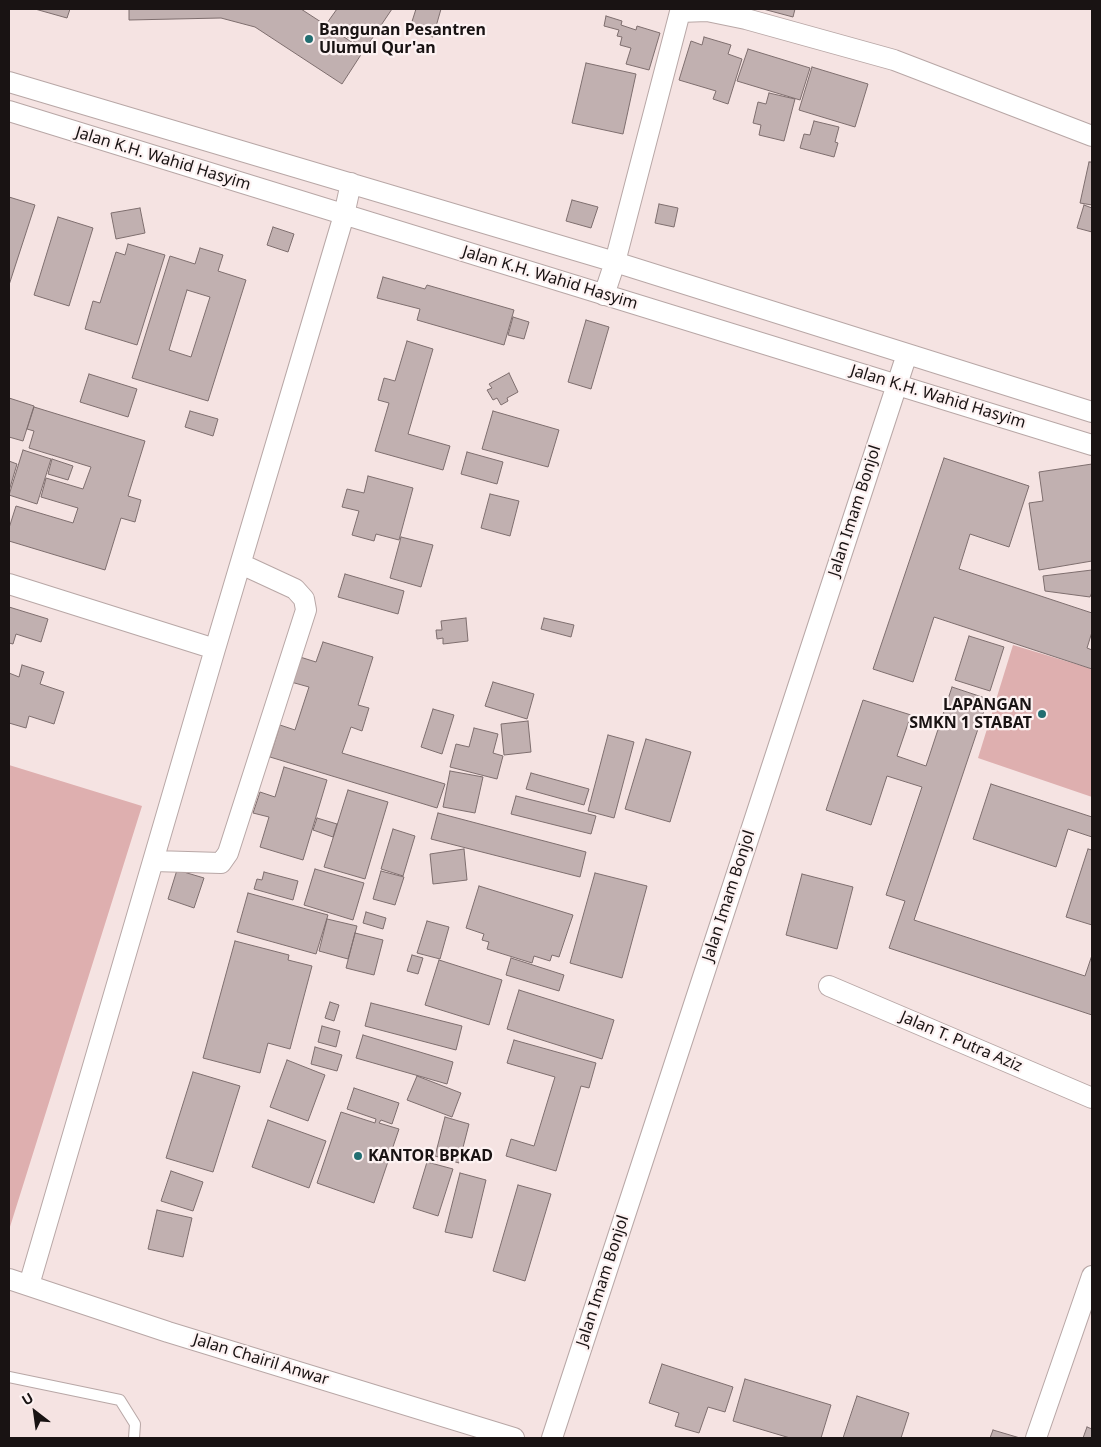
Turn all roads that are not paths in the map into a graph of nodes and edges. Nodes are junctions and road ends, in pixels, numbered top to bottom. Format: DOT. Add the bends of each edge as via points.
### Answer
graph roads {
  1 [pos="708,10"];
  2 [pos="672,11"];
  3 [pos="9,82"];
  4 [pos="9,111"];
  5 [pos="1092,136"];
  6 [pos="351,183"];
  7 [pos="344,215"];
  8 [pos="615,262"];
  9 [pos="604,295"];
  10 [pos="907,354"];
  11 [pos="897,384"];
  12 [pos="1092,412"];
  13 [pos="1092,445"];
  14 [pos="241,564"];
  15 [pos="9,584"];
  16 [pos="215,649"];
  17 [pos="154,861"];
  18 [pos="829,986"];
  19 [pos="1092,1098"];
  20 [pos="1092,1276"];
  21 [pos="9,1279"];
  22 [pos="29,1285"];
  23 [pos="9,1377"];
  24 [pos="134,1438"];
  25 [pos="514,1438"];
  26 [pos="552,1438"];
  27 [pos="1036,1438"];
  1 -- 2 [label="street"];
  1 -- 5 [label="street" via="894,60"];
  2 -- 8 [label="street"];
  3 -- 6 [label="street, Jalan K.H. Wahid Hasyim"];
  4 -- 7 [label="street, Jalan K.H. Wahid Hasyim"];
  6 -- 7 [label="street"];
  6 -- 8 [label="street, Jalan K.H. Wahid Hasyim"];
  7 -- 9 [label="street, Jalan K.H. Wahid Hasyim"];
  7 -- 14 [label="street"];
  8 -- 9 [label="street"];
  8 -- 10 [label="street, Jalan K.H. Wahid Hasyim"];
  9 -- 11 [label="street, Jalan K.H. Wahid Hasyim"];
  10 -- 11 [label="street, Jalan Imam Bonjol"];
  10 -- 12 [label="street, Jalan K.H. Wahid Hasyim"];
  11 -- 13 [label="street, Jalan K.H. Wahid Hasyim"];
  11 -- 26 [label="street, Jalan Imam Bonjol"];
  14 -- 16 [label="street"];
  14 -- 17 [label="street" via="295,589 304,599 306,610 228,854 221,863"];
  15 -- 16 [label="street"];
  16 -- 17 [label="street"];
  17 -- 22 [label="street"];
  18 -- 19 [label="street, Jalan T. Putra Aziz"];
  20 -- 27 [label="street"];
  21 -- 22 [label="street, Jalan Chairil Anwar"];
  22 -- 25 [label="street, Jalan Chairil Anwar" via="168,1332"];
  23 -- 24 [label="lane" via="120,1400 135,1424"];
}
